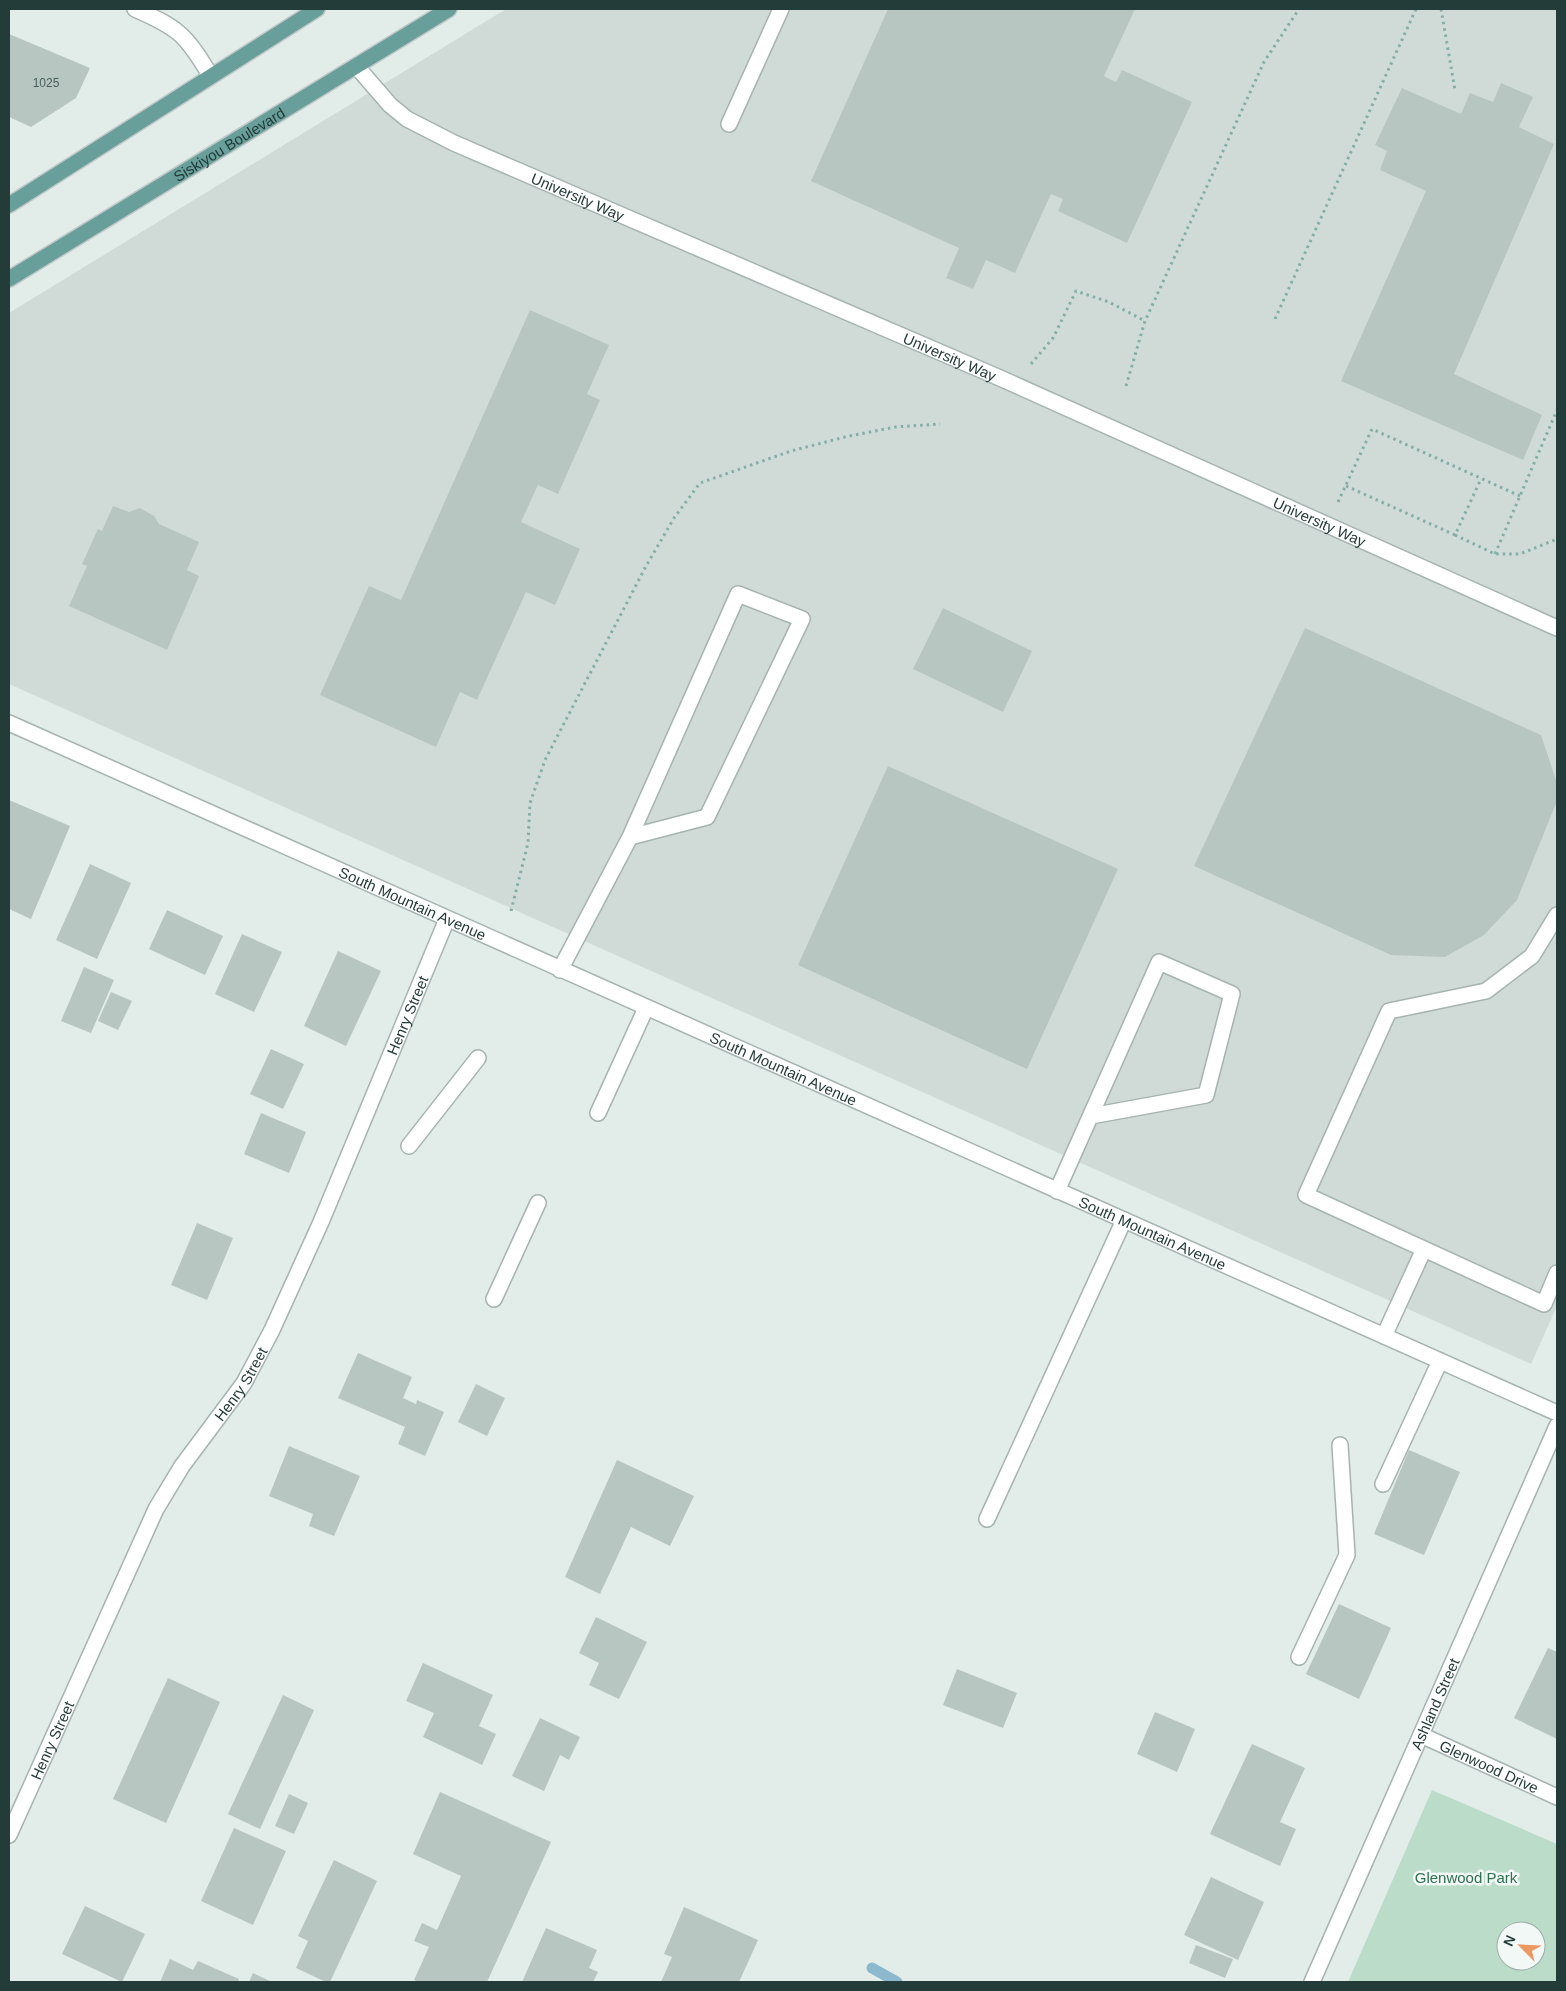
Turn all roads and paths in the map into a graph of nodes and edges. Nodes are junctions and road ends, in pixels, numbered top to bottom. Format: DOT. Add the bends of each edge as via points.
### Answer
graph roads {
  1 [pos="135,9"];
  2 [pos="317,9"];
  3 [pos="449,9"];
  4 [pos="780,9"];
  5 [pos="1299,9"];
  6 [pos="1416,9"];
  7 [pos="1441,9"];
  8 [pos="357,67"];
  9 [pos="210,75"];
  10 [pos="1455,90"];
  11 [pos="729,124"];
  12 [pos="9,205"];
  13 [pos="9,279"];
  14 [pos="1275,319"];
  15 [pos="1145,321"];
  16 [pos="1030,365"];
  17 [pos="1126,386"];
  18 [pos="1557,410"];
  19 [pos="940,424"];
  20 [pos="1481,479"];
  21 [pos="1346,486"];
  22 [pos="1520,496"];
  23 [pos="1328,526"];
  24 [pos="1455,535"];
  25 [pos="1557,539"];
  26 [pos="1495,554"];
  27 [pos="1557,628"];
  28 [pos="9,723"];
  29 [pos="630,837"];
  30 [pos="511,910"];
  31 [pos="1557,915"];
  32 [pos="447,919"];
  33 [pos="560,970"];
  34 [pos="646,1008"];
  35 [pos="478,1058"];
  36 [pos="598,1113"];
  37 [pos="1092,1116"];
  38 [pos="409,1146"];
  39 [pos="1057,1190"];
  40 [pos="538,1203"];
  41 [pos="1124,1220"];
  42 [pos="1424,1249"];
  43 [pos="1557,1273"];
  44 [pos="494,1299"];
  45 [pos="1384,1336"];
  46 [pos="1440,1361"];
  47 [pos="1557,1413"];
  48 [pos="1557,1426"];
  49 [pos="1340,1446"];
  50 [pos="1383,1484"];
  51 [pos="987,1519"];
  52 [pos="1299,1657"];
  53 [pos="1421,1735"];
  54 [pos="1557,1797"];
  55 [pos="9,1835"];
  56 [pos="1312,1982"];
  1 -- 9 [label="street" via="162,21 191,43"];
  2 -- 9 [label="main road"];
  3 -- 8 [label="main road, Siskiyou Boulevard"];
  4 -- 11 [label="street"];
  5 -- 15 [label="path" via="1264,62"];
  6 -- 14 [label="path"];
  7 -- 10 [label="path"];
  8 -- 13 [label="main road, Siskiyou Boulevard"];
  8 -- 23 [label="street, University Way" via="390,105 407,119 454,143 1000,378"];
  9 -- 12 [label="main road"];
  15 -- 16 [label="path" via="1109,302 1076,291 1053,338"];
  15 -- 17 [label="path"];
  18 -- 22 [label="path"];
  19 -- 30 [label="path" via="895,427 845,437 792,451 700,483 674,518 645,568 545,760 530,803 528,843"];
  20 -- 21 [label="path" via="1372,429"];
  20 -- 22 [label="path"];
  20 -- 24 [label="path"];
  21 -- 23 [label="path"];
  21 -- 24 [label="path"];
  22 -- 26 [label="path"];
  23 -- 27 [label="street, University Way"];
  24 -- 26 [label="path"];
  25 -- 26 [label="path" via="1520,554"];
  28 -- 32 [label="street, South Mountain Avenue"];
  29 -- 29 [label="street" via="707,817 802,619 738,594"];
  29 -- 33 [label="street"];
  31 -- 42 [label="street" via="1532,956 1486,991 1389,1010 1306,1195"];
  32 -- 33 [label="street, South Mountain Avenue"];
  32 -- 55 [label="street, Henry Street" via="321,1222 272,1330 244,1383 182,1466 156,1510"];
  33 -- 34 [label="street, South Mountain Avenue"];
  34 -- 36 [label="street"];
  34 -- 39 [label="street, South Mountain Avenue"];
  35 -- 38 [label="street"];
  37 -- 37 [label="street" via="1206,1095 1232,994 1159,962"];
  37 -- 39 [label="street"];
  39 -- 41 [label="street, South Mountain Avenue"];
  40 -- 44 [label="street"];
  41 -- 45 [label="street, South Mountain Avenue"];
  41 -- 51 [label="street"];
  42 -- 43 [label="street" via="1544,1304"];
  42 -- 45 [label="street"];
  45 -- 46 [label="street, South Mountain Avenue"];
  46 -- 47 [label="street, South Mountain Avenue"];
  46 -- 50 [label="street"];
  48 -- 53 [label="street, Ashland Street"];
  49 -- 52 [label="street" via="1347,1555"];
  53 -- 54 [label="street, Glenwood Drive"];
  53 -- 56 [label="street, Ashland Street"];
}
